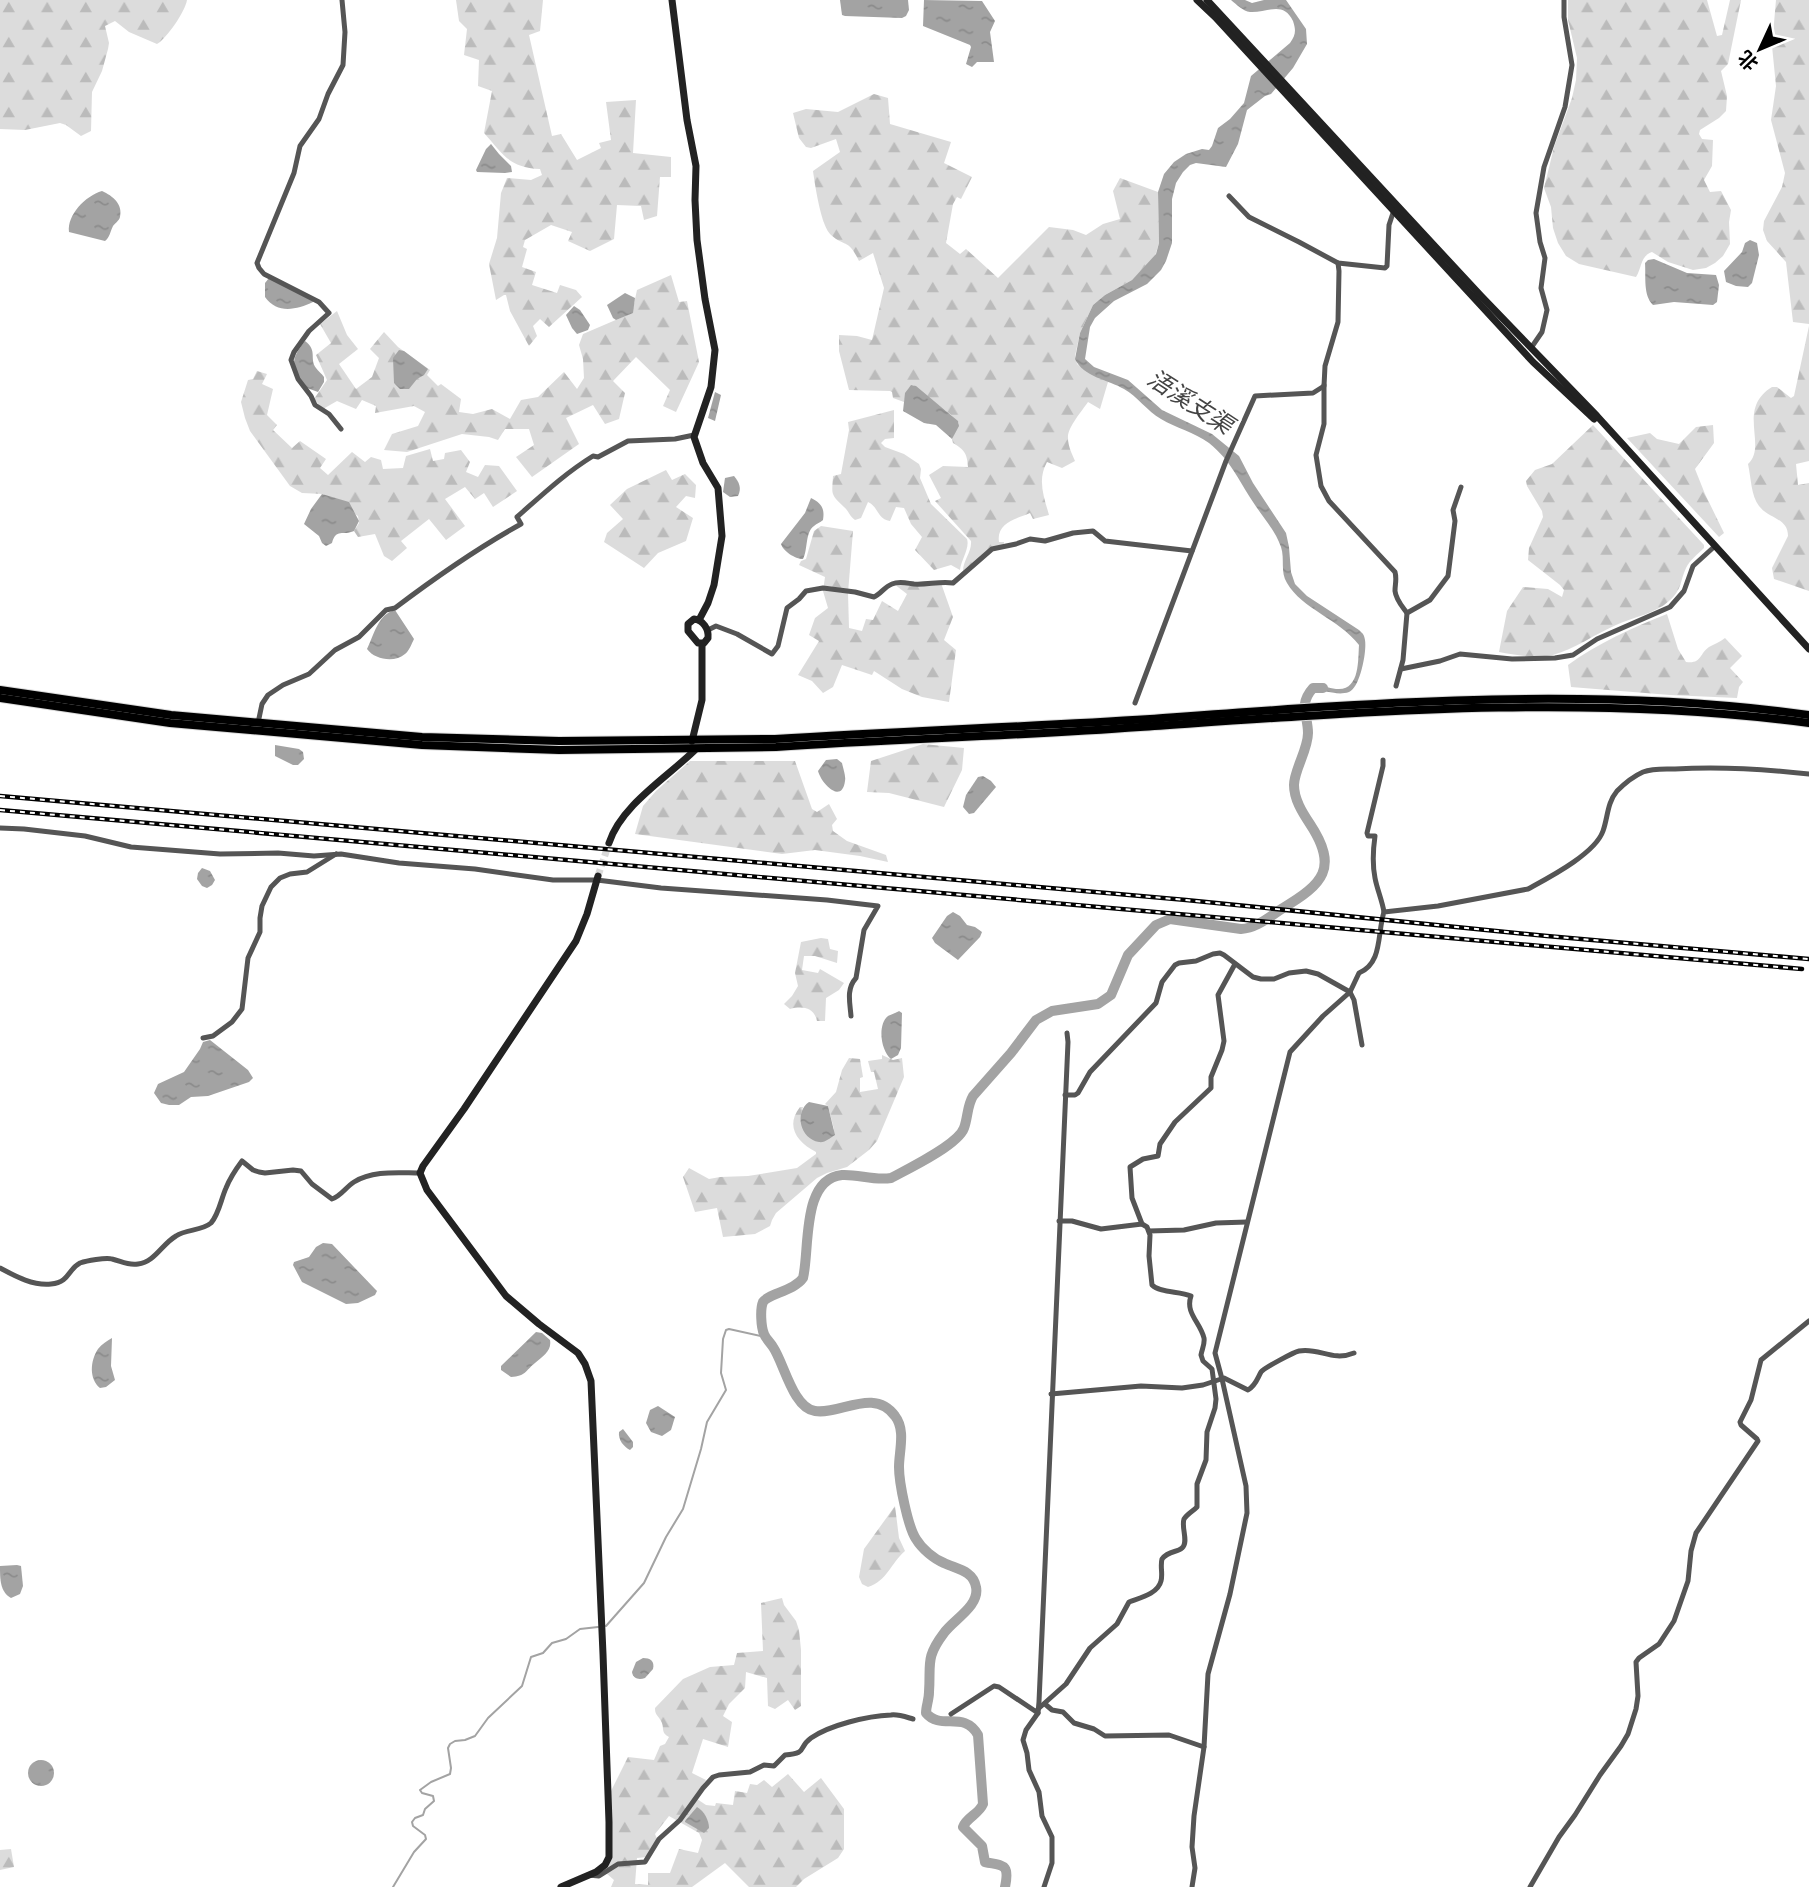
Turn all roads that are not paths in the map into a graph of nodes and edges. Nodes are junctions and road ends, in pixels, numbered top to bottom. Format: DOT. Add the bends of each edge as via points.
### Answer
graph roads {
  1 [pos="342,0"];
  2 [pos="672,0"];
  3 [pos="1197,0"];
  4 [pos="1207,0"];
  5 [pos="1564,0"];
  6 [pos="1256,57"];
  7 [pos="1285,88"];
  8 [pos="1229,196"];
  9 [pos="1394,210"];
  10 [pos="1338,263"];
  11 [pos="1531,348"];
  12 [pos="1324,385"];
  13 [pos="341,429"];
  14 [pos="694,435"];
  15 [pos="1618,440"];
  16 [pos="1461,487"];
  17 [pos="1715,545"];
  18 [pos="1192,551"];
  19 [pos="1407,613"];
  20 [pos="699,620"];
  21 [pos="708,630"];
  22 [pos="702,644"];
  23 [pos="1809,649"];
  24 [pos="1401,669"];
  25 [pos="1396,686"];
  26 [pos="0,690"];
  27 [pos="0,698"];
  28 [pos="1135,703"];
  29 [pos="1320,712"];
  30 [pos="1809,715"];
  31 [pos="258,723"];
  32 [pos="1809,723"];
  33 [pos="694,745"];
  34 [pos="1383,760"];
  35 [pos="1809,774"];
  36 [pos="0,828"];
  37 [pos="609,843"];
  38 [pos="336,854"];
  39 [pos="598,878"];
  40 [pos="1384,912"];
  41 [pos="1235,964"];
  42 [pos="1350,992"];
  43 [pos="851,1016"];
  44 [pos="1067,1033"];
  45 [pos="203,1038"];
  46 [pos="1362,1045"];
  47 [pos="1065,1095"];
  48 [pos="420,1173"];
  49 [pos="1059,1221"];
  50 [pos="1247,1222"];
  51 [pos="1142,1224"];
  52 [pos="1149,1231"];
  53 [pos="0,1268"];
  54 [pos="1809,1321"];
  55 [pos="1354,1353"];
  56 [pos="1222,1379"];
  57 [pos="1214,1382"];
  58 [pos="1051,1394"];
  59 [pos="1045,1704"];
  60 [pos="1038,1711"];
  61 [pos="951,1714"];
  62 [pos="913,1719"];
  63 [pos="1204,1747"];
  64 [pos="588,1875"];
  65 [pos="561,1887"];
  66 [pos="1044,1887"];
  67 [pos="1192,1887"];
  68 [pos="1530,1887"];
  1 -- 13 [label="street" via="343,65 319,119 300,146 294,173 257,263 264,274 319,302 329,313 309,331 291,360 317,407"];
  2 -- 14 [label="street" via="696,166 699,252 715,350 711,387"];
  3 -- 6 [label="street"];
  4 -- 6 [label="street"];
  5 -- 11 [label="street" via="1572,65 1536,213 1545,258 1541,288 1547,310 1542,331"];
  6 -- 7 [label="street"];
  7 -- 9 [label="street"];
  7 -- 11 [label="street"];
  8 -- 10 [label="street" via="1249,217"];
  9 -- 10 [label="street" via="1385,268"];
  9 -- 15 [label="street" via="1533,362"];
  10 -- 12 [label="street" via="1338,322"];
  11 -- 15 [label="street"];
  12 -- 18 [label="street" via="1313,393 1255,397"];
  12 -- 19 [label="street" via="1324,424 1316,455 1321,486 1329,502 1395,572 1396,596"];
  14 -- 20 [label="street" via="702,463 718,488 722,536 714,585"];
  14 -- 31 [label="street" via="628,441 573,468 517,517 521,524 386,610 306,677 270,693"];
  15 -- 17 [label="street"];
  16 -- 19 [label="street" via="1453,510 1448,576 1430,600"];
  17 -- 23 [label="street"];
  17 -- 24 [label="street" via="1693,566 1684,591 1671,607 1597,639 1573,655 1512,659 1460,654"];
  18 -- 21 [label="street" via="1105,541 1089,531 1042,541 1030,539 990,550 953,583 896,583 874,597 810,589 788,608 772,654 716,626"];
  18 -- 28 [label="street"];
  19 -- 24 [label="street"];
  20 -- 21 [label="street"];
  20 -- 22 [label="street" via="694,619 688,629"];
  21 -- 22 [label="street" via="708,640"];
  22 -- 33 [label="street" via="702,700"];
  24 -- 25 [label="street"];
  26 -- 31 [label="main road"];
  27 -- 33 [label="main road" via="170,723 396,743 526,749"];
  29 -- 30 [label="main road" via="1557,698"];
  29 -- 32 [label="main road" via="1557,706 1692,711"];
  29 -- 33 [label="main road" via="776,747"];
  31 -- 33 [label="main road" via="471,739"];
  33 -- 37 [label="street" via="639,801"];
  34 -- 40 [label="street" via="1367,833 1375,836 1372,858"];
  35 -- 40 [label="street" via="1717,766 1647,771 1609,802 1603,832 1585,853 1528,889"];
  36 -- 38 [label="street" via="195,852"];
  38 -- 39 [label="street" via="553,880"];
  38 -- 45 [label="street" via="307,872 280,878 271,887 248,958 242,1009 232,1022"];
  39 -- 43 [label="street" via="662,888 878,906 862,936 856,978 849,992"];
  39 -- 48 [label="street" via="576,941"];
  40 -- 42 [label="street" via="1376,957 1359,973"];
  41 -- 42 [label="street" via="1265,980 1306,971"];
  41 -- 47 [label="street" via="1220,953 1177,963 1162,982 1156,1003 1090,1072 1078,1093"];
  41 -- 51 [label="street" via="1218,995 1224,1041 1210,1088 1175,1122 1160,1144 1158,1156 1130,1167 1132,1198"];
  42 -- 46 [label="street"];
  42 -- 50 [label="street" via="1288,1056"];
  44 -- 47 [label="street"];
  47 -- 49 [label="street"];
  48 -- 53 [label="street" via="365,1177 332,1199 301,1171 259,1172 242,1161 210,1223 176,1235 146,1262 129,1264 107,1258 82,1262 68,1278 49,1284"];
  48 -- 64 [label="street" via="427,1190 506,1296 578,1353 591,1381 609,1857"];
  49 -- 51 [label="street" via="1101,1229"];
  49 -- 58 [label="street"];
  50 -- 52 [label="street"];
  50 -- 56 [label="street" via="1216,1350"];
  51 -- 52 [label="street"];
  52 -- 57 [label="street" via="1152,1285 1189,1294 1189,1311 1204,1341 1201,1357 1212,1369"];
  54 -- 68 [label="street" via="1761,1360 1751,1401 1740,1422 1758,1441 1696,1533 1688,1581 1671,1627 1659,1644 1636,1662 1638,1702 1625,1740"];
  55 -- 56 [label="street" via="1335,1357 1295,1352 1265,1368 1248,1390"];
  56 -- 57 [label="street"];
  56 -- 63 [label="street" via="1246,1486 1247,1513 1208,1674"];
  57 -- 58 [label="street" via="1182,1388 1141,1386"];
  57 -- 59 [label="street" via="1216,1404 1207,1430 1206,1460 1197,1484 1196,1507 1184,1520 1182,1549 1163,1557 1158,1588 1129,1602 1117,1624 1090,1648 1066,1684"];
  58 -- 60 [label="street"];
  59 -- 60 [label="street"];
  59 -- 63 [label="street" via="1105,1737 1169,1735"];
  60 -- 61 [label="street" via="994,1686"];
  60 -- 66 [label="street" via="1023,1742 1051,1834 1052,1863"];
  62 -- 64 [label="street" via="894,1714 846,1723 810,1739 802,1750 785,1755 774,1766 715,1776 680,1821 659,1839 645,1862 616,1865 599,1876"];
  63 -- 67 [label="street" via="1194,1816"];
  64 -- 65 [label="street"];
}
